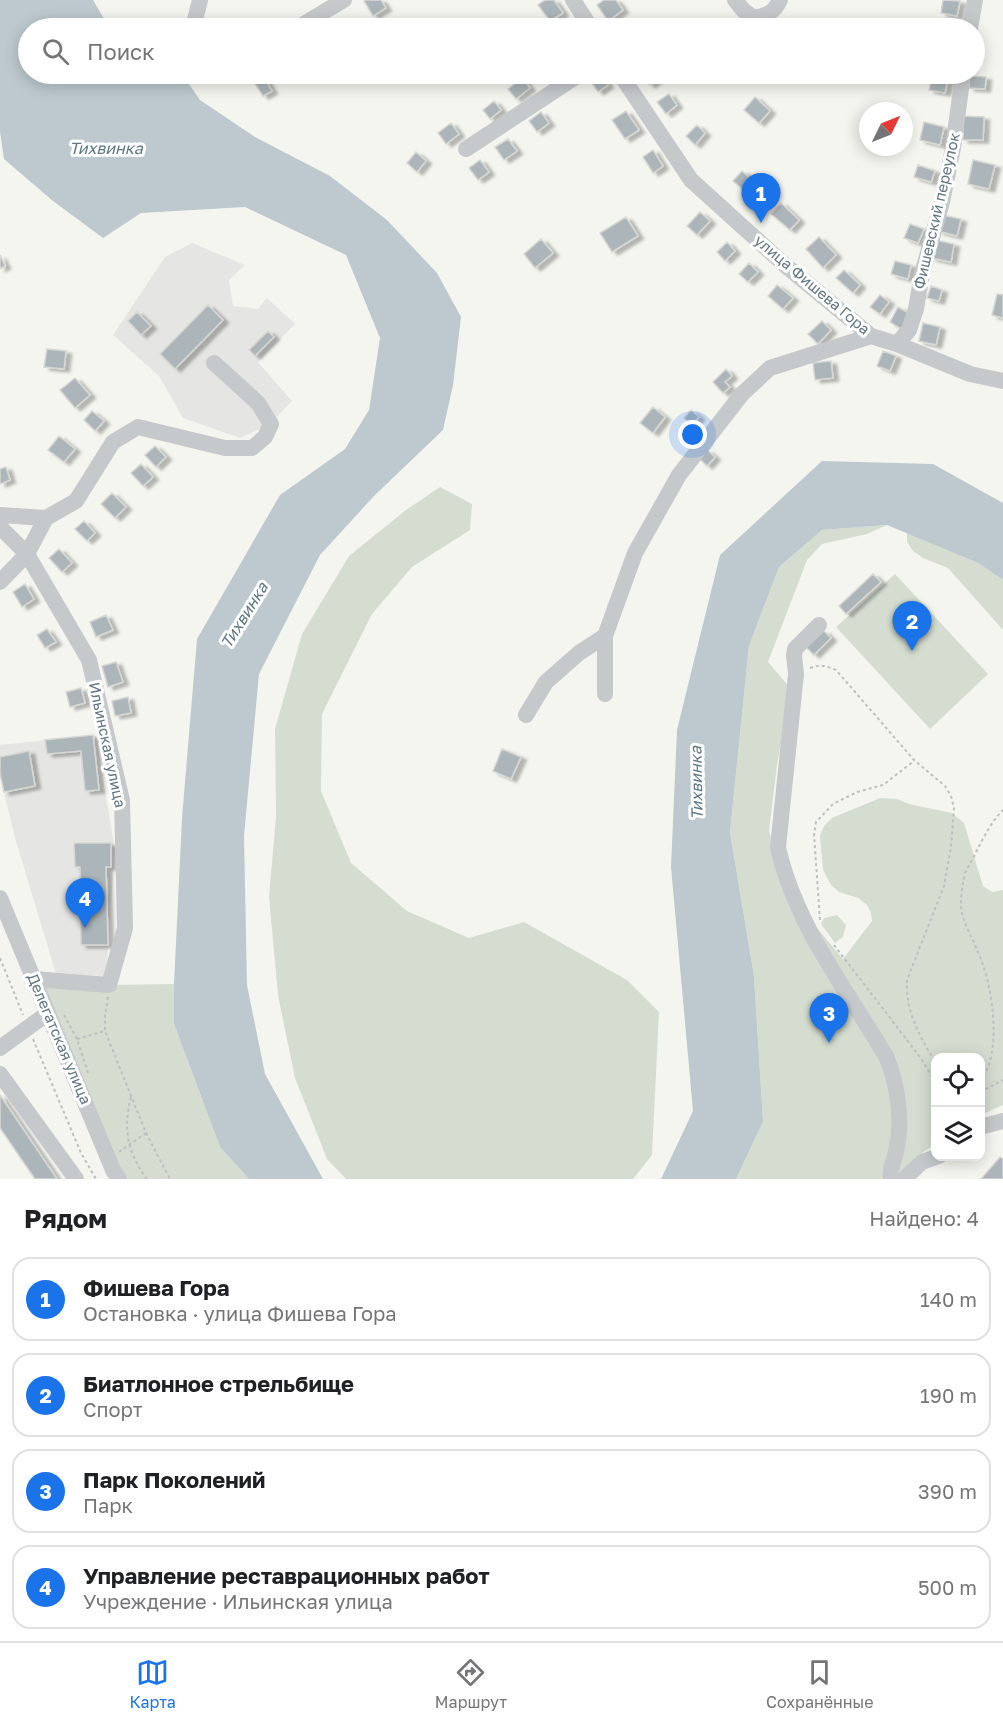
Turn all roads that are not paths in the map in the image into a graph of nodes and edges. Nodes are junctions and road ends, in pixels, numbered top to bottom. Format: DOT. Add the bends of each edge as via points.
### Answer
graph roads {
  1 [pos="200,0"];
  2 [pos="344,0"];
  3 [pos="573,0"];
  4 [pos="735,0"];
  5 [pos="780,0"];
  6 [pos="975,0"];
  7 [pos="196,18"];
  8 [pos="314,18"];
  9 [pos="585,18"];
  10 [pos="972,18"];
  11 [pos="565,84"];
  12 [pos="627,84"];
  13 [pos="962,84"];
  14 [pos="466,149"];
  15 [pos="871,336"];
  16 [pos="897,344"];
  17 [pos="214,363"];
  18 [pos="1003,381"];
  19 [pos="0,515"];
  20 [pos="46,518"];
  21 [pos="0,527"];
  22 [pos="27,554"];
  23 [pos="0,582"];
  24 [pos="819,625"];
  25 [pos="605,636"];
  26 [pos="605,693"];
  27 [pos="526,715"];
  28 [pos="0,898"];
  29 [pos="34,979"];
  30 [pos="48,1013"];
  31 [pos="0,1048"];
  32 [pos="0,1074"];
  33 [pos="1003,1121"];
  34 [pos="985,1126"];
  35 [pos="931,1159"];
  36 [pos="116,1178"];
  37 [pos="76,1179"];
  38 [pos="891,1179"];
  39 [pos="904,1179"];
  1 -- 7 [label="street"];
  2 -- 8 [label="street"];
  3 -- 9 [label="street"];
  4 -- 5 [label="street" via="754,18 769,15"];
  6 -- 10 [label="street"];
  11 -- 14 [label="street"];
  12 -- 15 [label="street, улица Фишева Гора" via="691,180"];
  13 -- 16 [label="street, Фишевский переулок" via="953,148 916,309 909,330"];
  15 -- 16 [label="street, улица Фишева Гора"];
  15 -- 25 [label="street" via="770,368 742,394 679,475 635,553"];
  16 -- 18 [label="street, улица Фишева Гора" via="970,374"];
  17 -- 20 [label="street" via="258,403 271,424 266,437 252,448 225,448 138,427 113,442 76,501"];
  19 -- 20 [label="street"];
  20 -- 22 [label="street"];
  21 -- 22 [label="street, Ильинская улица"];
  22 -- 23 [label="street"];
  22 -- 29 [label="street, Ильинская улица" via="89,660 122,800 125,928 109,985"];
  24 -- 38 [label="street" via="795,649 796,674 777,847 800,912 887,1058 894,1078 898,1130"];
  25 -- 26 [label="street"];
  25 -- 27 [label="street" via="546,682"];
  28 -- 29 [label="street, Делегатская улица"];
  29 -- 30 [label="street, Делегатская улица"];
  30 -- 31 [label="street"];
  30 -- 36 [label="street, Делегатская улица"];
  32 -- 37 [label="street"];
  33 -- 34 [label="street"];
  35 -- 39 [label="street"];
}
